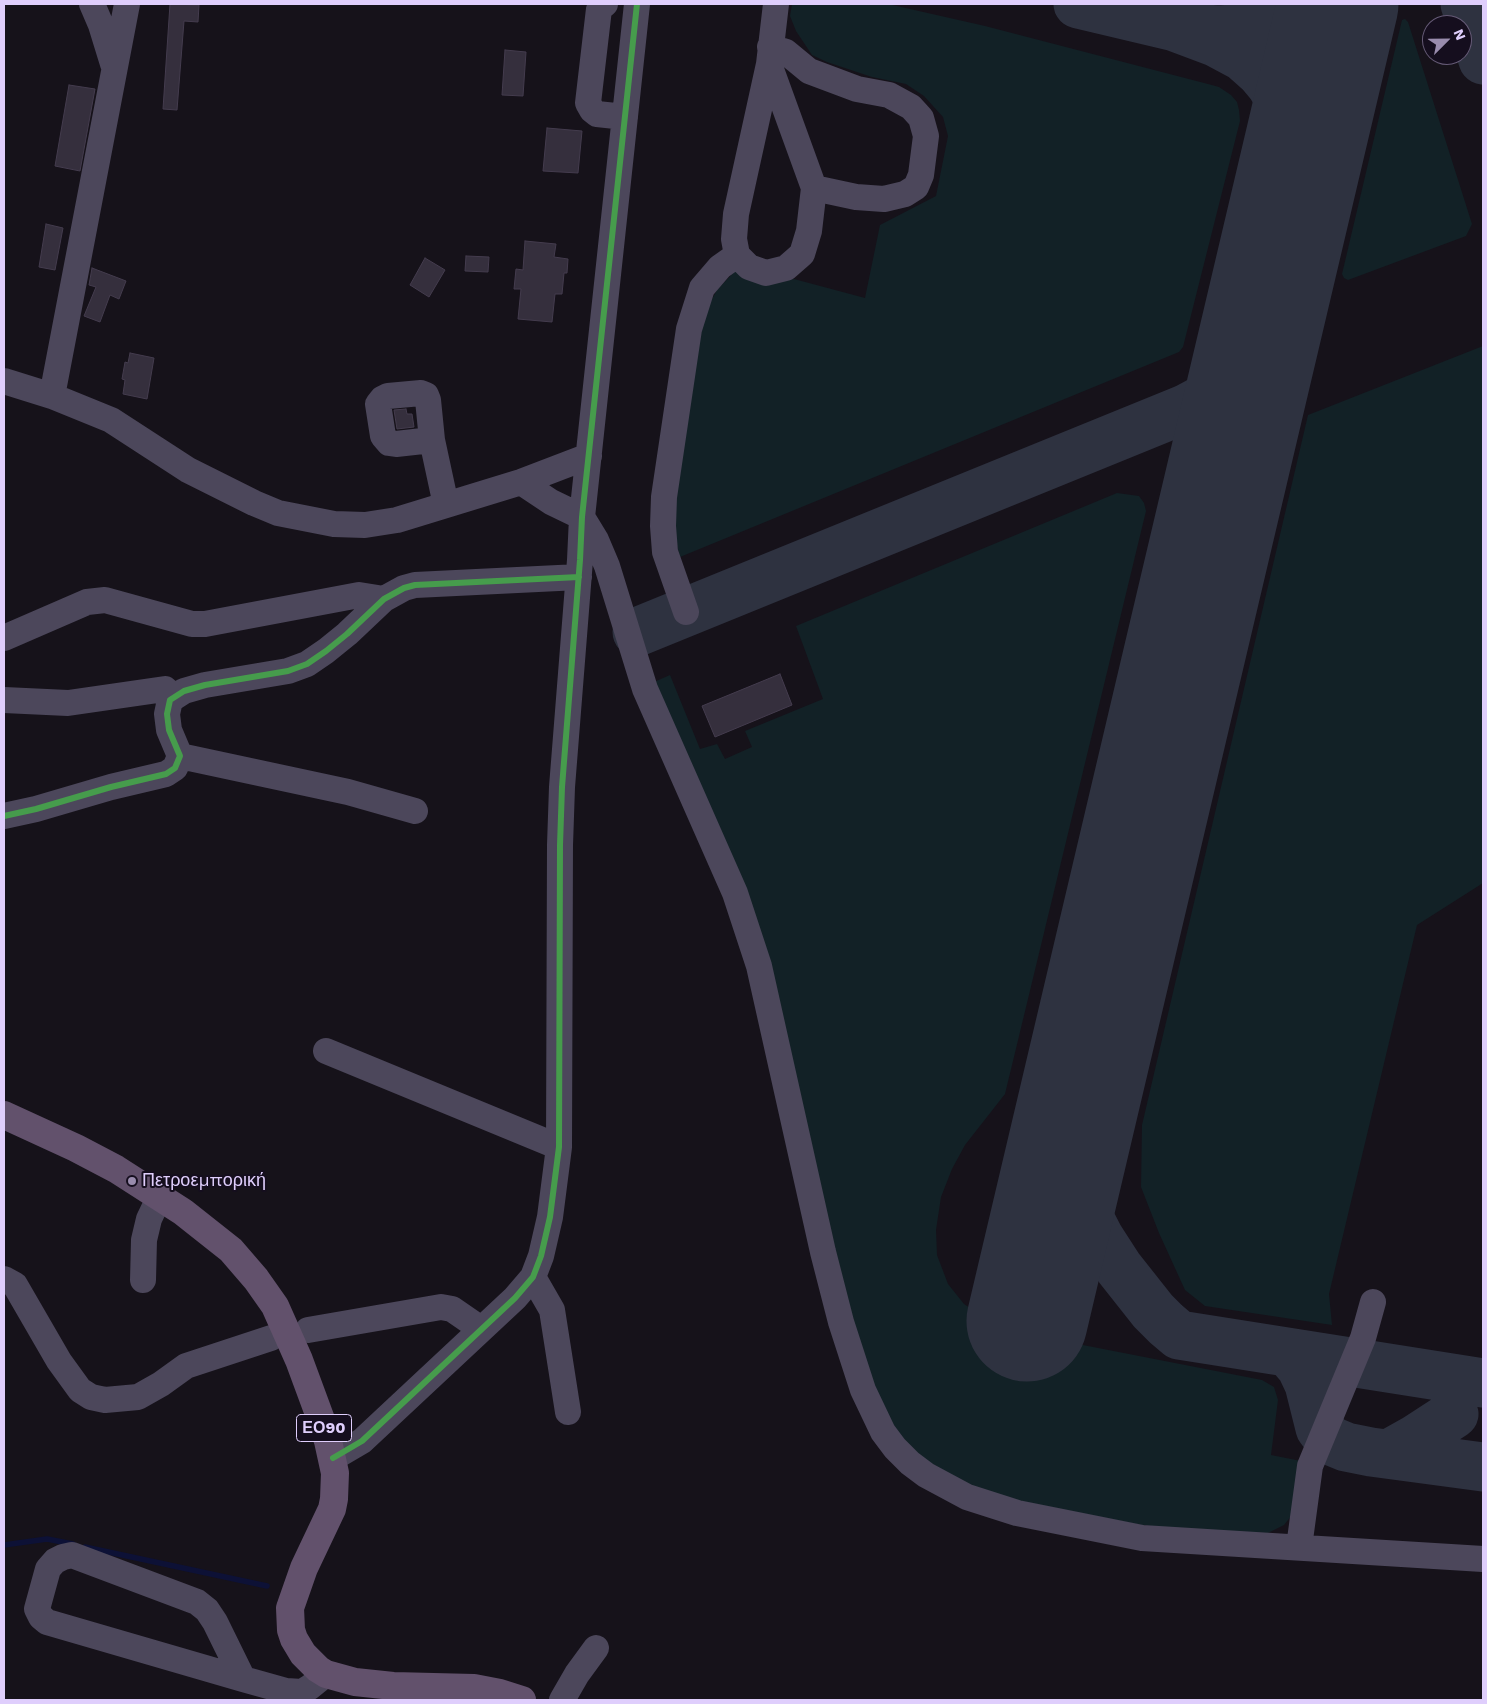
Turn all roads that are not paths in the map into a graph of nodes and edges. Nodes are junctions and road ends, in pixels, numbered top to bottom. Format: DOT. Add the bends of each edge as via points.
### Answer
graph roads {
  1 [pos="92,4"];
  2 [pos="127,4"];
  3 [pos="605,4"];
  4 [pos="637,4"];
  5 [pos="776,4"];
  6 [pos="770,56"];
  7 [pos="114,70"];
  8 [pos="625,117"];
  9 [pos="814,188"];
  10 [pos="737,255"];
  11 [pos="4,381"];
  12 [pos="52,396"];
  13 [pos="432,440"];
  14 [pos="589,456"];
  15 [pos="521,482"];
  16 [pos="446,505"];
  17 [pos="582,518"];
  18 [pos="579,577"];
  19 [pos="384,599"];
  20 [pos="686,612"];
  21 [pos="4,638"];
  22 [pos="174,697"];
  23 [pos="4,700"];
  24 [pos="180,756"];
  25 [pos="415,812"];
  26 [pos="4,816"];
  27 [pos="326,1050"];
  28 [pos="4,1115"];
  29 [pos="558,1147"];
  30 [pos="160,1196"];
  31 [pos="533,1277"];
  32 [pos="4,1279"];
  33 [pos="143,1280"];
  34 [pos="1373,1302"];
  35 [pos="481,1329"];
  36 [pos="308,1330"];
  37 [pos="271,1338"];
  38 [pos="568,1412"];
  39 [pos="332,1458"];
  40 [pos="1299,1547"];
  41 [pos="1483,1559"];
  42 [pos="596,1648"];
  43 [pos="326,1674"];
  44 [pos="243,1679"];
  45 [pos="522,1700"];
  46 [pos="562,1700"];
  1 -- 7 [label="street"];
  2 -- 7 [label="street"];
  3 -- 8 [label="street" via="599,10 588,103 597,114"];
  4 -- 8 [label="street"];
  5 -- 6 [label="street"];
  6 -- 9 [label="street"];
  6 -- 9 [label="street" via="786,52 809,71 858,89 889,95 911,107 921,118 926,136 921,175 916,187 905,194 884,198 856,197"];
  6 -- 10 [label="street" via="736,214 734,239"];
  7 -- 12 [label="street"];
  8 -- 14 [label="street"];
  9 -- 10 [label="street" via="809,231 802,254 786,268 766,273 749,267"];
  10 -- 20 [label="street" via="720,267 702,288 696,304 689,329 664,497 666,552"];
  11 -- 12 [label="street"];
  12 -- 16 [label="street" via="111,420 188,470 278,513 334,524 365,525 397,520"];
  13 -- 16 [label="street"];
  14 -- 15 [label="street"];
  14 -- 17 [label="street"];
  15 -- 16 [label="street"];
  15 -- 17 [label="street"];
  17 -- 18 [label="street"];
  17 -- 40 [label="street" via="608,566 645,689 735,893 756,957 841,1322 863,1390 883,1432 910,1463 942,1484 968,1498 1017,1513 1142,1538"];
  18 -- 19 [label="street" via="415,585"];
  18 -- 29 [label="street" via="562,797"];
  19 -- 21 [label="street" via="359,595 205,624 192,624 105,600 88,602"];
  19 -- 22 [label="street" via="340,640 307,664 288,671 205,685"];
  22 -- 23 [label="street" via="165,689 68,703"];
  22 -- 24 [label="street" via="170,700 167,714 169,730"];
  24 -- 25 [label="street" via="348,792"];
  24 -- 26 [label="street" via="175,768 166,774"];
  27 -- 29 [label="street"];
  28 -- 30 [label="main road, ΕΟ90" via="76,1148"];
  29 -- 31 [label="street" via="550,1218"];
  30 -- 33 [label="street" via="144,1240"];
  30 -- 39 [label="main road, ΕΟ90" via="219,1240 268,1294 299,1360"];
  31 -- 35 [label="street"];
  31 -- 38 [label="street" via="552,1310"];
  32 -- 37 [label="street" via="15,1285 59,1361 80,1390 91,1397 105,1400 138,1397 186,1366"];
  34 -- 40 [label="street" via="1363,1338 1310,1466"];
  35 -- 36 [label="street" via="452,1309 441,1307"];
  35 -- 39 [label="street" via="362,1441"];
  39 -- 43 [label="main road, ΕΟ90" via="336,1483 332,1509 304,1568 290,1608 291,1630 298,1646 311,1663"];
  40 -- 41 [label="street"];
  42 -- 46 [label="street"];
  43 -- 44 [label="street" via="302,1692"];
  43 -- 45 [label="main road, ΕΟ90" via="368,1684 474,1688"];
  44 -- 44 [label="street" via="47,1622 37,1609 48,1568 63,1556 72,1555 198,1602 216,1622"];
}
